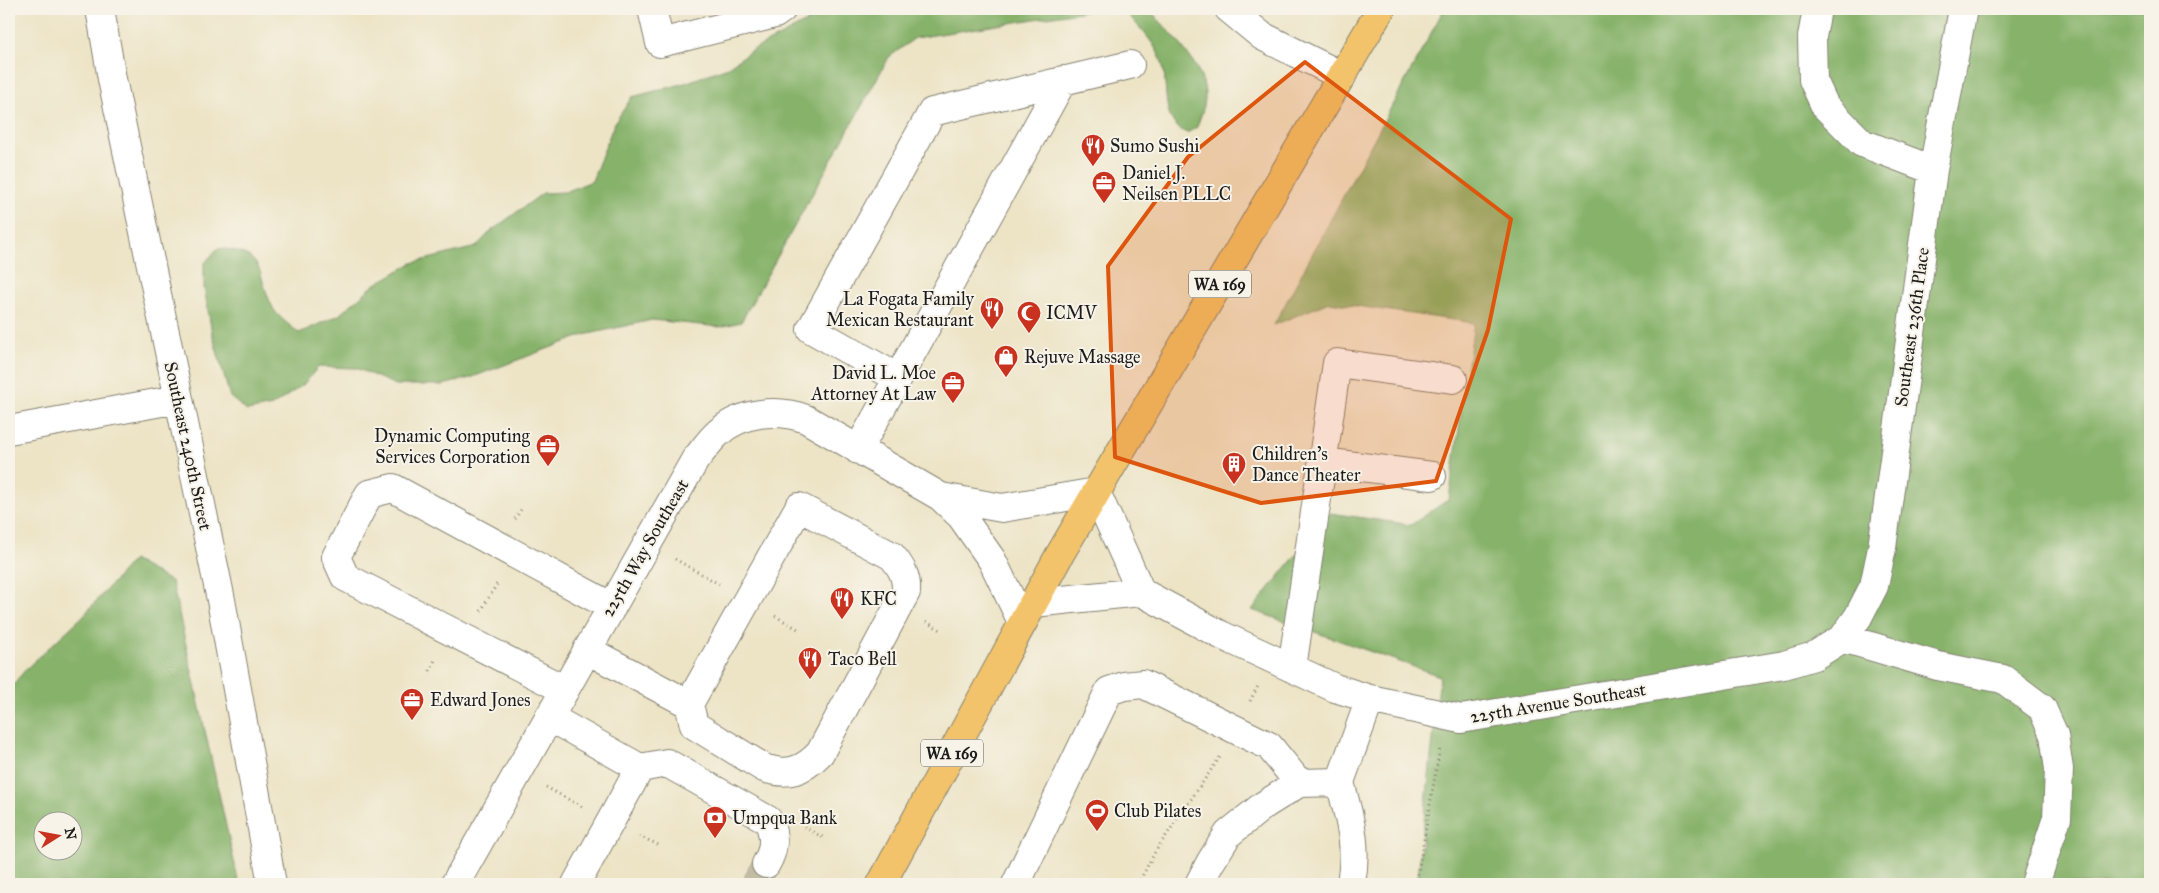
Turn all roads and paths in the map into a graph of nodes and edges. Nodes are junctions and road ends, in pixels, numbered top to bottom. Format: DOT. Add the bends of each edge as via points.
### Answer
graph roads {
  1 [pos="100,9"];
  2 [pos="652,9"];
  3 [pos="782,9"];
  4 [pos="1229,9"];
  5 [pos="1381,9"];
  6 [pos="1817,9"];
  7 [pos="1964,9"];
  8 [pos="1130,65"];
  9 [pos="1342,76"];
  10 [pos="1063,80"];
  11 [pos="1933,170"];
  12 [pos="896,377"];
  13 [pos="1453,379"];
  14 [pos="178,399"];
  15 [pos="9,430"];
  16 [pos="858,450"];
  17 [pos="1323,462"];
  18 [pos="1432,476"];
  19 [pos="1096,492"];
  20 [pos="941,498"];
  21 [pos="522,508"];
  22 [pos="507,550"];
  23 [pos="1141,592"];
  24 [pos="612,607"];
  25 [pos="1027,612"];
  26 [pos="459,636"];
  27 [pos="1843,638"];
  28 [pos="588,650"];
  29 [pos="1282,663"];
  30 [pos="430,671"];
  31 [pos="565,690"];
  32 [pos="1370,699"];
  33 [pos="689,704"];
  34 [pos="1446,715"];
  35 [pos="549,717"];
  36 [pos="1236,730"];
  37 [pos="640,768"];
  38 [pos="1340,782"];
  39 [pos="1299,783"];
  40 [pos="766,864"];
  41 [pos="272,884"];
  42 [pos="455,884"];
  43 [pos="576,884"];
  44 [pos="881,884"];
  45 [pos="1016,884"];
  46 [pos="1138,884"];
  47 [pos="1199,884"];
  48 [pos="1351,884"];
  49 [pos="1416,884"];
  50 [pos="2035,884"];
  1 -- 14 [label="street, Southeast 240th Street"];
  2 -- 3 [label="street" via="660,43 775,14"];
  4 -- 9 [label="street" via="1262,36"];
  5 -- 9 [label="main road, WA 169"];
  6 -- 11 [label="street" via="1812,36 1813,80 1825,106 1862,143"];
  7 -- 11 [label="street, Southeast 236th Place"];
  8 -- 10 [label="street"];
  9 -- 19 [label="main road, WA 169"];
  10 -- 12 [label="street"];
  10 -- 12 [label="street" via="932,112 927,120 811,329"];
  11 -- 27 [label="street, Southeast 236th Place" via="1882,548 1874,586"];
  12 -- 16 [label="street"];
  13 -- 17 [label="street" via="1338,363"];
  14 -- 15 [label="street"];
  14 -- 41 [label="street, Southeast 240th Street" via="221,600"];
  16 -- 20 [label="street, 225th Way Southeast"];
  16 -- 24 [label="street, 225th Way Southeast" via="792,414 762,414 733,422 717,434 695,460"];
  17 -- 18 [label="street"];
  17 -- 29 [label="street"];
  19 -- 20 [label="street" via="1002,508"];
  19 -- 23 [label="street"];
  19 -- 25 [label="main road, WA 169"];
  20 -- 25 [label="street" via="978,538"];
  21 -- 22 [label="path" via="510,527"];
  22 -- 24 [label="street"];
  22 -- 26 [label="path" via="503,573 471,628"];
  22 -- 26 [label="street" via="393,488 369,494 336,557 345,577"];
  23 -- 25 [label="street"];
  23 -- 29 [label="street, 225th Avenue Southeast"];
  24 -- 28 [label="street, 225th Way Southeast"];
  25 -- 44 [label="main road, WA 169"];
  26 -- 30 [label="path" via="442,649"];
  26 -- 31 [label="street"];
  27 -- 34 [label="street, 225th Avenue Southeast" via="1814,656 1784,665 1461,719"];
  27 -- 50 [label="street" via="1938,666 2003,679 2042,708 2054,735 2058,818"];
  28 -- 31 [label="street, 225th Way Southeast"];
  28 -- 33 [label="street"];
  29 -- 32 [label="street, 225th Avenue Southeast" via="1336,688"];
  29 -- 36 [label="path"];
  31 -- 35 [label="street, 225th Way Southeast"];
  32 -- 34 [label="street, 225th Avenue Southeast"];
  32 -- 38 [label="street"];
  33 -- 33 [label="street" via="800,507 892,556 901,567 907,580 901,604 820,753 800,770 775,772 764,768 694,725"];
  34 -- 49 [label="path"];
  35 -- 37 [label="street"];
  35 -- 42 [label="street, 225th Way Southeast"];
  36 -- 39 [label="street" via="1269,746"];
  36 -- 45 [label="street" via="1143,684 1110,691"];
  36 -- 46 [label="path" via="1155,852"];
  37 -- 40 [label="street" via="667,763 768,820 773,846"];
  37 -- 43 [label="street"];
  38 -- 39 [label="street"];
  38 -- 48 [label="street" via="1354,833 1355,863"];
  39 -- 47 [label="street" via="1264,805 1228,834"];
}
